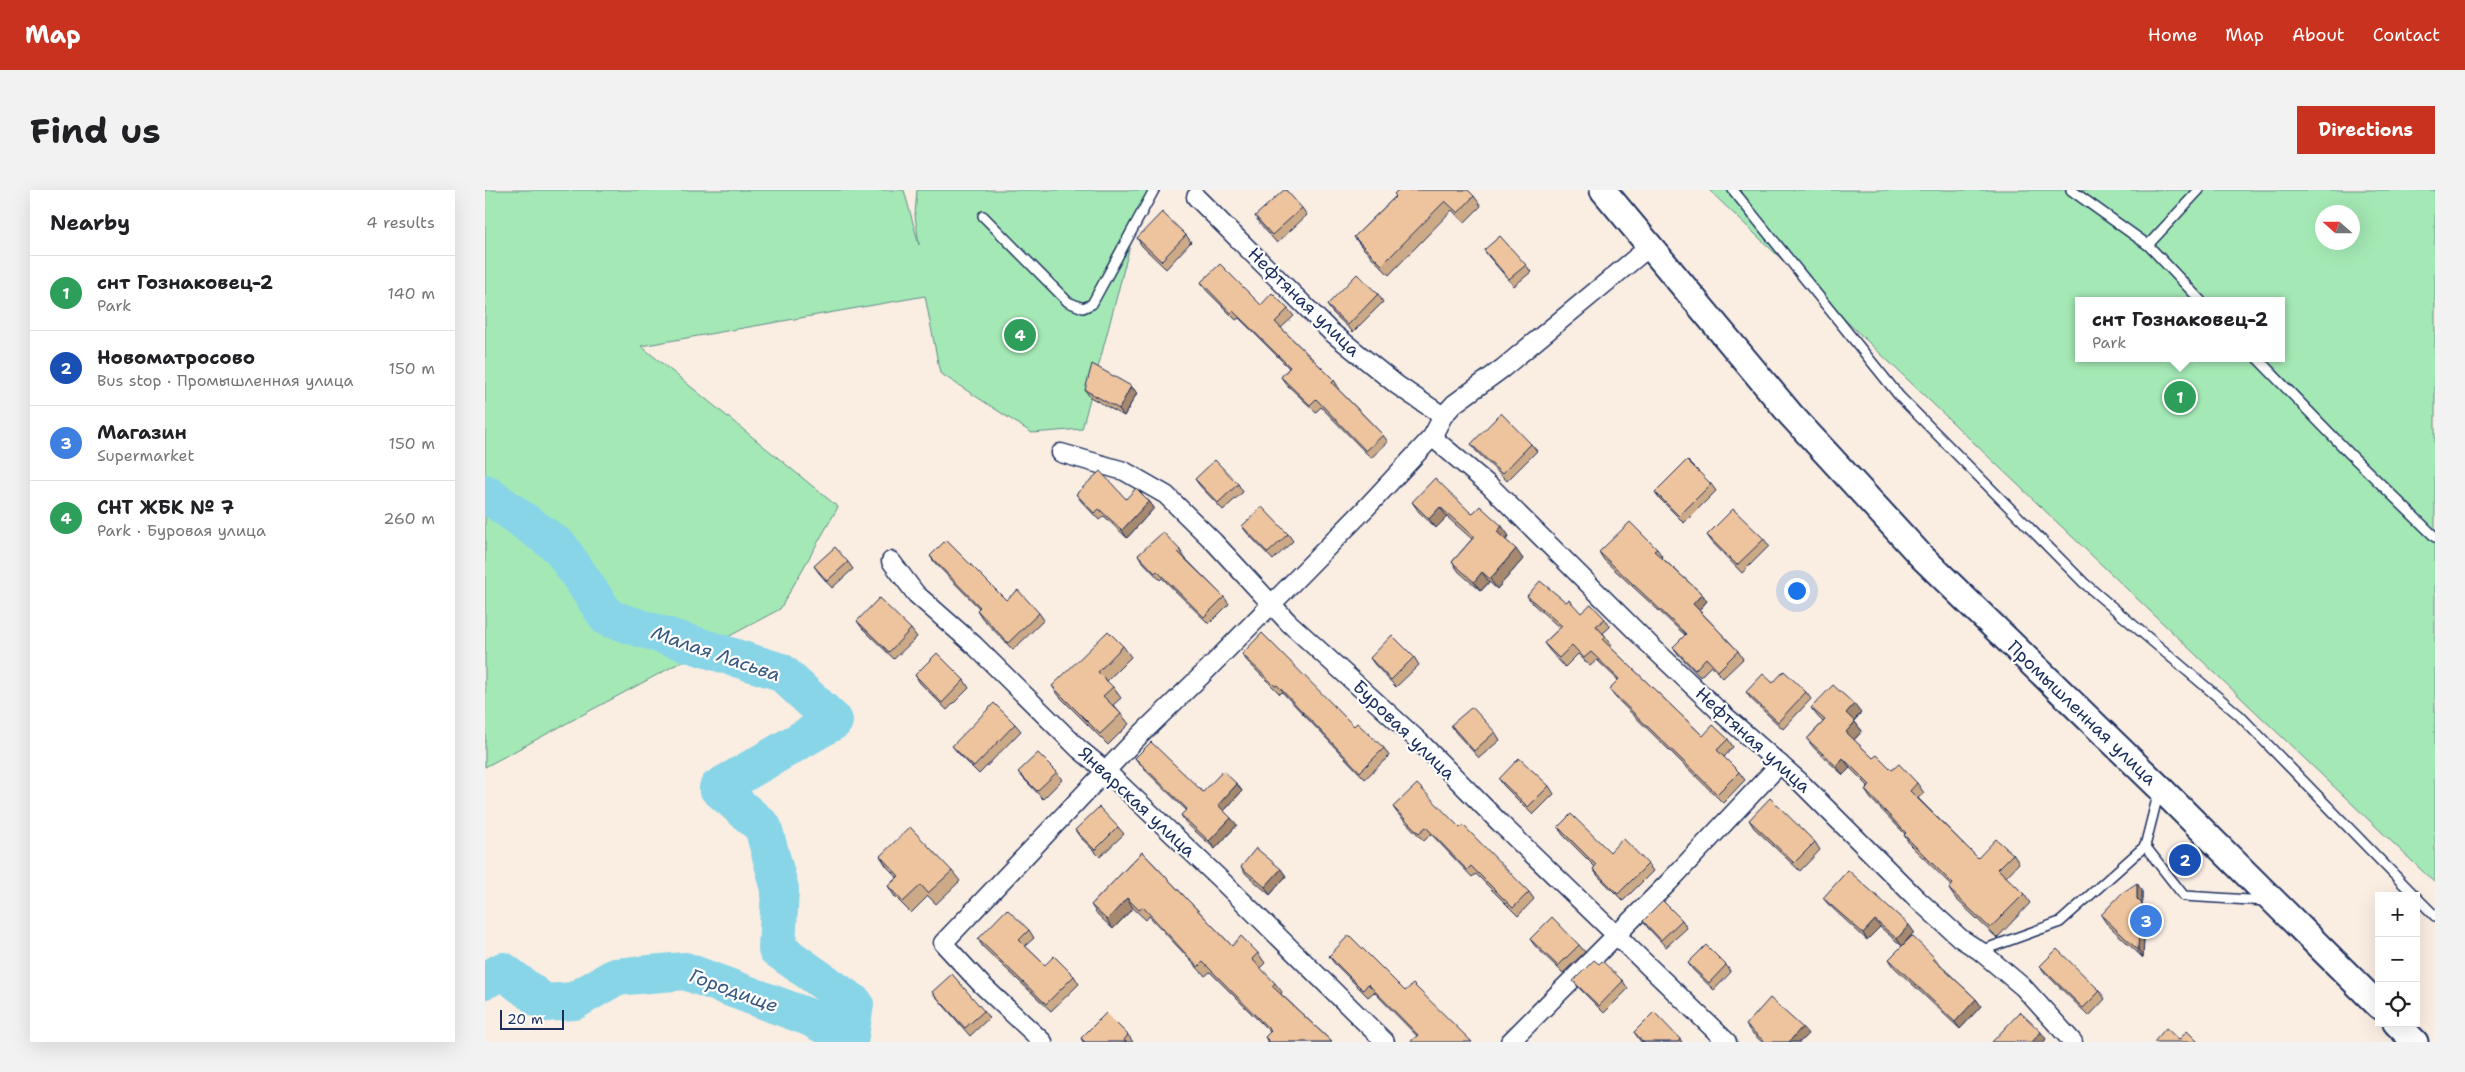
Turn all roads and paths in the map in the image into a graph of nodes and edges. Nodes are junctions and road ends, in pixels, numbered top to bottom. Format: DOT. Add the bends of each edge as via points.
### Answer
graph roads {
  1 [pos="1154,190"];
  2 [pos="1603,190"];
  3 [pos="1733,190"];
  4 [pos="2071,190"];
  5 [pos="2199,190"];
  6 [pos="1196,197"];
  7 [pos="983,216"];
  8 [pos="2148,245"];
  9 [pos="1649,247"];
  10 [pos="2197,297"];
  11 [pos="2261,362"];
  12 [pos="1443,416"];
  13 [pos="1432,437"];
  14 [pos="1061,453"];
  15 [pos="2435,537"];
  16 [pos="891,561"];
  17 [pos="1271,603"];
  18 [pos="1780,764"];
  19 [pos="1106,771"];
  20 [pos="2159,788"];
  21 [pos="2145,846"];
  22 [pos="2412,892"];
  23 [pos="2420,900"];
  24 [pos="2271,901"];
  25 [pos="2435,916"];
  26 [pos="1617,935"];
  27 [pos="1980,951"];
  28 [pos="2375,1002"];
  29 [pos="2400,1027"];
  30 [pos="1043,1042"];
  31 [pos="1385,1042"];
  32 [pos="1509,1042"];
  33 [pos="1727,1042"];
  34 [pos="2073,1042"];
  35 [pos="2415,1042"];
  1 -- 7 [label="lane" via="1092,304 1083,308 1068,302"];
  2 -- 9 [label="main road, Промышленная улица"];
  3 -- 22 [label="lane" via="1900,397 2084,583 2239,715"];
  4 -- 8 [label="lane"];
  5 -- 8 [label="lane"];
  6 -- 12 [label="street, Нефтяная улица" via="1330,331 1390,380"];
  8 -- 10 [label="lane"];
  9 -- 12 [label="street"];
  9 -- 20 [label="main road, Промышленная улица" via="1791,416 1922,557"];
  11 -- 15 [label="lane"];
  12 -- 13 [label="street"];
  13 -- 17 [label="street"];
  13 -- 18 [label="street, Нефтяная улица" via="1490,486 1717,710"];
  14 -- 17 [label="street, Буровая улица" via="1124,471 1166,495"];
  16 -- 19 [label="street, Январская улица" via="915,594 974,645 1052,724"];
  17 -- 19 [label="street"];
  17 -- 26 [label="street, Буровая улица" via="1414,736"];
  18 -- 26 [label="street"];
  18 -- 27 [label="street, Нефтяная улица" via="1917,899 1960,938"];
  19 -- 30 [label="street" via="943,943"];
  19 -- 31 [label="street, Январская улица"];
  20 -- 21 [label="lane"];
  20 -- 24 [label="main road, Промышленная улица"];
  21 -- 24 [label="lane" via="2184,896"];
  21 -- 27 [label="lane" via="2059,922"];
  23 -- 25 [label="lane"];
  24 -- 28 [label="main road, Промышленная улица"];
  26 -- 32 [label="street"];
  26 -- 33 [label="street, Буровая улица"];
  27 -- 34 [label="street, Нефтяная улица" via="2023,987"];
  29 -- 35 [label="main road"];
}
